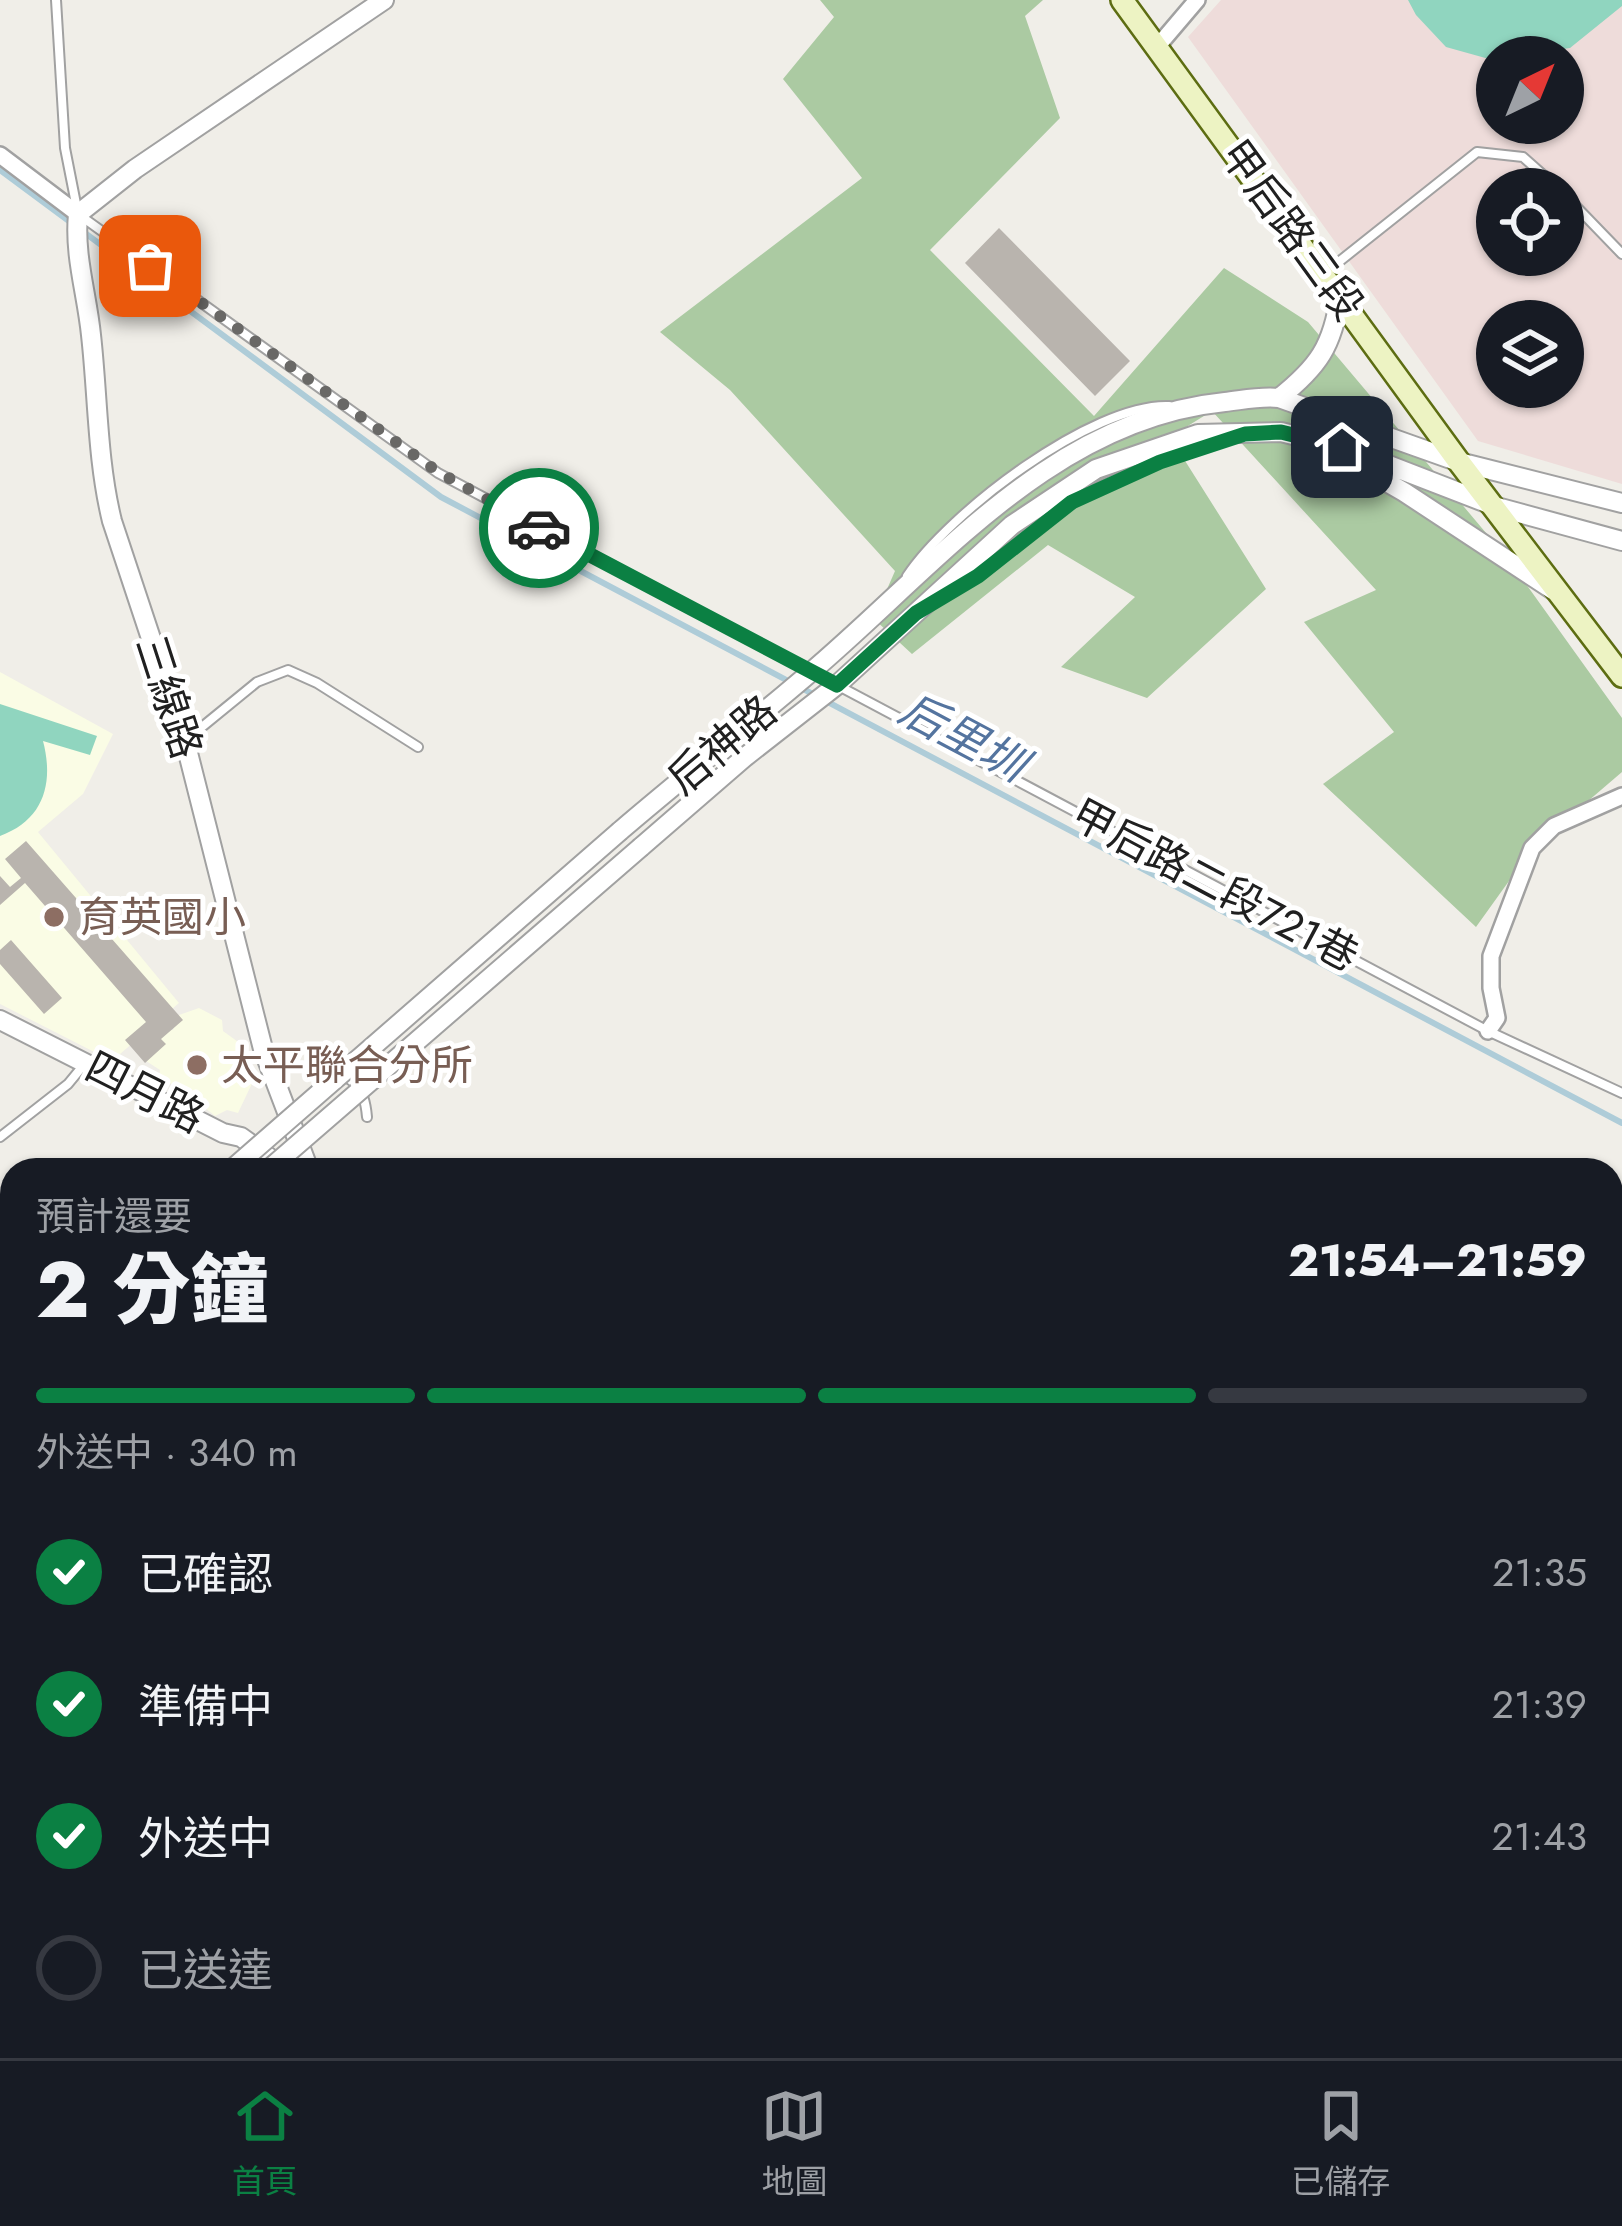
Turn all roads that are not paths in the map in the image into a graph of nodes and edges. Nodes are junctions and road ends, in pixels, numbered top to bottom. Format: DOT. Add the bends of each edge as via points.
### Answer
graph roads {
  1 [pos="56,0"];
  2 [pos="384,0"];
  3 [pos="1122,0"];
  4 [pos="1197,0"];
  5 [pos="1157,47"];
  6 [pos="0,155"];
  7 [pos="1535,168"];
  8 [pos="78,214"];
  9 [pos="1584,215"];
  10 [pos="1622,254"];
  11 [pos="1325,273"];
  12 [pos="1340,295"];
  13 [pos="1279,398"];
  14 [pos="1312,440"];
  15 [pos="1459,461"];
  16 [pos="1622,503"];
  17 [pos="1497,507"];
  18 [pos="1622,541"];
  19 [pos="1561,595"];
  20 [pos="812,671"];
  21 [pos="1622,676"];
  22 [pos="837,685"];
  23 [pos="185,741"];
  24 [pos="418,747"];
  25 [pos="1622,796"];
  26 [pos="0,1020"];
  27 [pos="1488,1031"];
  28 [pos="87,1061"];
  29 [pos="321,1067"];
  30 [pos="1622,1094"];
  31 [pos="367,1117"];
  32 [pos="0,1137"];
  33 [pos="245,1158"];
  34 [pos="270,1158"];
  35 [pos="282,1158"];
  36 [pos="304,1158"];
  1 -- 8 [label="lane" via="64,148"];
  2 -- 8 [label="street"];
  3 -- 5 [label="main road, 甲后路三段"];
  4 -- 5 [label="street"];
  5 -- 11 [label="main road, 甲后路三段"];
  6 -- 8 [label="street"];
  7 -- 11 [label="lane" via="1523,157 1477,152"];
  8 -- 20 [label="lane, 甲后路二段721巷" via="438,472"];
  8 -- 23 [label="street, 三線路" via="103,483"];
  9 -- 10 [label="lane"];
  11 -- 12 [label="main road, 甲后路三段"];
  12 -- 13 [label="street" via="1312,372"];
  12 -- 15 [label="main road, 甲后路三段"];
  13 -- 15 [label="street, 后神路"];
  13 -- 20 [label="street, 后神路" via="1157,414 1075,450 995,506"];
  14 -- 17 [label="street, 后神路"];
  14 -- 19 [label="street"];
  14 -- 22 [label="street, 后神路" via="1281,432 1198,434 1096,470 1012,525"];
  15 -- 16 [label="street, 后神路"];
  15 -- 17 [label="main road, 甲后路三段"];
  17 -- 18 [label="street, 后神路"];
  17 -- 19 [label="main road, 甲后路三段"];
  19 -- 21 [label="main road, 甲后路三段"];
  20 -- 22 [label="lane, 甲后路二段721巷"];
  20 -- 33 [label="street, 后神路, bridge"];
  22 -- 27 [label="lane, 甲后路二段721巷"];
  22 -- 35 [label="street, 后神路, bridge"];
  23 -- 24 [label="lane" via="256,682 288,670"];
  23 -- 36 [label="street, 三線路" via="263,1049"];
  25 -- 27 [label="street" via="1553,826 1532,848 1491,956 1497,1018"];
  26 -- 28 [label="street, 四月路"];
  27 -- 30 [label="lane, 甲后路二段721巷"];
  28 -- 32 [label="lane"];
  28 -- 34 [label="street, 四月路"];
  29 -- 31 [label="lane" via="352,1079 365,1095"];
}
